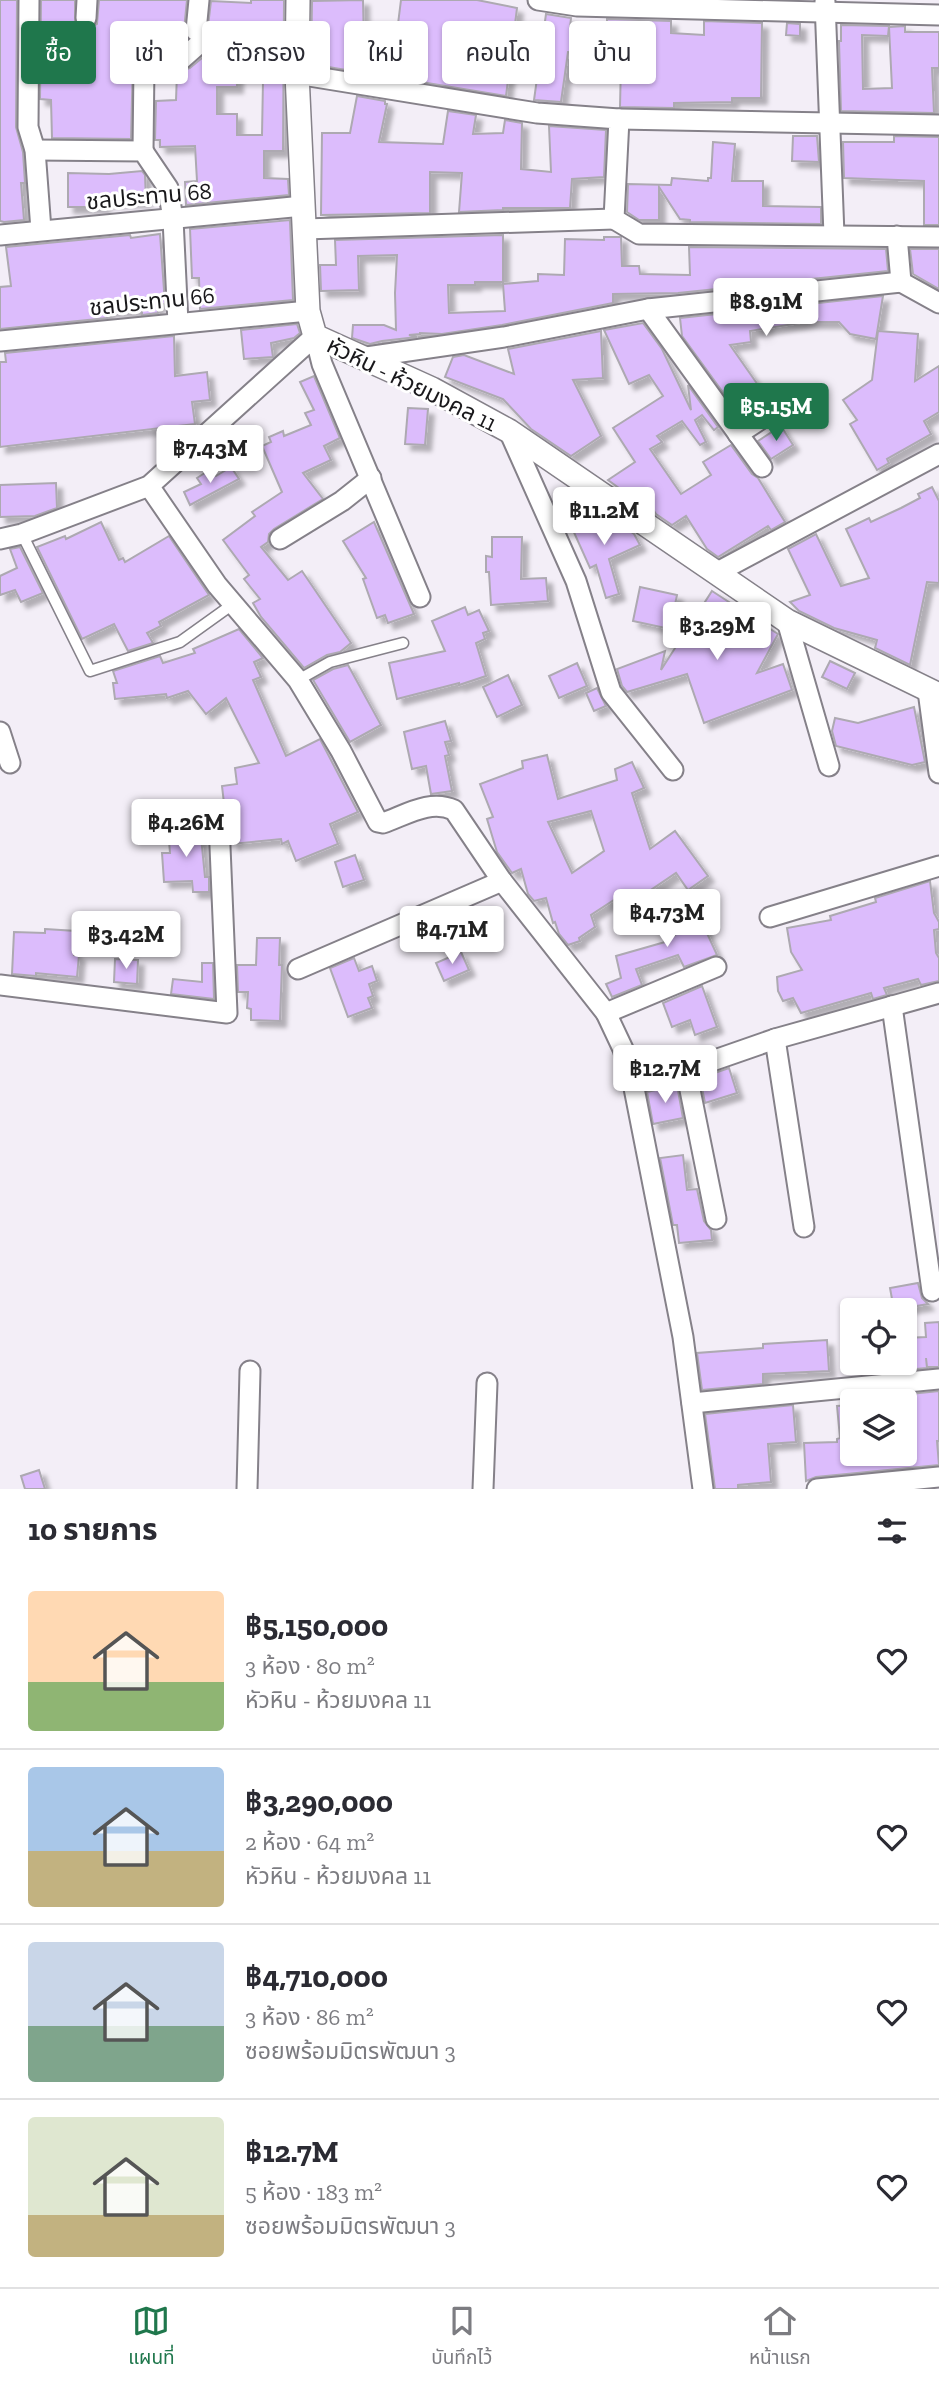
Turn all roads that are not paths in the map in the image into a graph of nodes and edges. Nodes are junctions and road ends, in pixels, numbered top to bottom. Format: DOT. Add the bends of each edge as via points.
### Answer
graph roads {
  1 [pos="29,0"];
  2 [pos="200,0"];
  3 [pos="298,0"];
  4 [pos="538,0"];
  5 [pos="826,7"];
  6 [pos="939,15"];
  7 [pos="298,21"];
  8 [pos="330,79"];
  9 [pos="297,84"];
  10 [pos="619,119"];
  11 [pos="828,124"];
  12 [pos="939,125"];
  13 [pos="35,150"];
  14 [pos="143,151"];
  15 [pos="303,206"];
  16 [pos="173,219"];
  17 [pos="614,219"];
  18 [pos="305,229"];
  19 [pos="41,230"];
  20 [pos="0,235"];
  21 [pos="834,235"];
  22 [pos="897,236"];
  23 [pos="939,237"];
  24 [pos="901,282"];
  25 [pos="939,303"];
  26 [pos="648,309"];
  27 [pos="308,311"];
  28 [pos="178,323"];
  29 [pos="315,335"];
  30 [pos="0,341"];
  31 [pos="360,358"];
  32 [pos="798,395"];
  33 [pos="509,431"];
  34 [pos="738,434"];
  35 [pos="939,454"];
  36 [pos="762,467"];
  37 [pos="371,478"];
  38 [pos="149,486"];
  39 [pos="22,534"];
  40 [pos="0,539"];
  41 [pos="280,539"];
  42 [pos="716,573"];
  43 [pos="420,597"];
  44 [pos="233,604"];
  45 [pos="787,621"];
  46 [pos="403,643"];
  47 [pos="298,680"];
  48 [pos="934,693"];
  49 [pos="0,732"];
  50 [pos="10,763"];
  51 [pos="829,766"];
  52 [pos="673,770"];
  53 [pos="939,773"];
  54 [pos="219,823"];
  55 [pos="939,866"];
  56 [pos="502,881"];
  57 [pos="770,917"];
  58 [pos="716,967"];
  59 [pos="298,969"];
  60 [pos="0,985"];
  61 [pos="939,993"];
  62 [pos="892,1006"];
  63 [pos="606,1013"];
  64 [pos="775,1039"];
  65 [pos="686,1070"];
  66 [pos="633,1083"];
  67 [pos="716,1219"];
  68 [pos="804,1227"];
  69 [pos="932,1291"];
  70 [pos="250,1371"];
  71 [pos="939,1379"];
  72 [pos="487,1383"];
  73 [pos="692,1403"];
  74 [pos="939,1477"];
  75 [pos="247,1489"];
  76 [pos="483,1489"];
  77 [pos="703,1489"];
  78 [pos="817,1489"];
  1 -- 13 [label="street" via="28,127"];
  2 -- 14 [label="street" via="197,37 181,59 150,69 144,65"];
  3 -- 7 [label="street, หัวหิน - ห้วยมงคล 11"];
  4 -- 5 [label="street" via="577,6"];
  5 -- 6 [label="street"];
  5 -- 11 [label="street"];
  8 -- 10 [label="street" via="537,113"];
  9 -- 15 [label="street, หัวหิน - ห้วยมงคล 11"];
  10 -- 11 [label="street"];
  10 -- 17 [label="street"];
  11 -- 12 [label="street"];
  11 -- 21 [label="street"];
  13 -- 14 [label="street"];
  13 -- 19 [label="street"];
  14 -- 16 [label="street" via="168,188"];
  15 -- 16 [label="street, ชลประทาน 68"];
  15 -- 18 [label="street, หัวหิน - ห้วยมงคล 11"];
  16 -- 19 [label="street, ชลประทาน 68"];
  16 -- 28 [label="street"];
  17 -- 18 [label="street"];
  17 -- 21 [label="street" via="639,234"];
  18 -- 27 [label="street, หัวหิน - ห้วยมงคล 11"];
  19 -- 20 [label="street, ชลประทาน 68"];
  21 -- 22 [label="street"];
  22 -- 23 [label="street"];
  22 -- 24 [label="street"];
  24 -- 25 [label="street"];
  24 -- 26 [label="street"];
  26 -- 31 [label="street"];
  26 -- 34 [label="street"];
  27 -- 28 [label="street, ชลประทาน 66"];
  27 -- 29 [label="street, หัวหิน - ห้วยมงคล 11"];
  28 -- 30 [label="street, ชลประทาน 66"];
  29 -- 31 [label="street, หัวหิน - ห้วยมงคล 11"];
  29 -- 37 [label="street" via="322,364"];
  29 -- 38 [label="street"];
  31 -- 33 [label="street, หัวหิน - ห้วยมงคล 11" via="432,389"];
  32 -- 34 [label="street"];
  33 -- 42 [label="street, หัวหิน - ห้วยมงคล 11"];
  33 -- 52 [label="street" via="576,581 611,692"];
  34 -- 36 [label="street"];
  35 -- 42 [label="street"];
  37 -- 41 [label="street"];
  37 -- 43 [label="street"];
  38 -- 39 [label="street"];
  38 -- 44 [label="street"];
  39 -- 40 [label="street"];
  39 -- 44 [label="lane" via="90,671 180,642"];
  42 -- 45 [label="street, หัวหิน - ห้วยมงคล 11"];
  44 -- 47 [label="street"];
  45 -- 48 [label="street, หัวหิน - ห้วยมงคล 11"];
  45 -- 51 [label="street"];
  46 -- 47 [label="lane" via="330,662"];
  47 -- 56 [label="street" via="378,822 433,804 454,810"];
  48 -- 53 [label="street"];
  49 -- 50 [label="street"];
  54 -- 60 [label="street" via="227,1013"];
  55 -- 57 [label="street"];
  56 -- 59 [label="street"];
  56 -- 63 [label="street"];
  58 -- 63 [label="street"];
  61 -- 62 [label="street"];
  62 -- 64 [label="street"];
  62 -- 69 [label="street"];
  63 -- 66 [label="street"];
  64 -- 65 [label="street"];
  64 -- 68 [label="street"];
  65 -- 66 [label="street"];
  65 -- 67 [label="street"];
  66 -- 73 [label="street"];
  70 -- 75 [label="street"];
  71 -- 73 [label="street"];
  72 -- 76 [label="street"];
  73 -- 77 [label="street"];
  74 -- 78 [label="street"];
}
